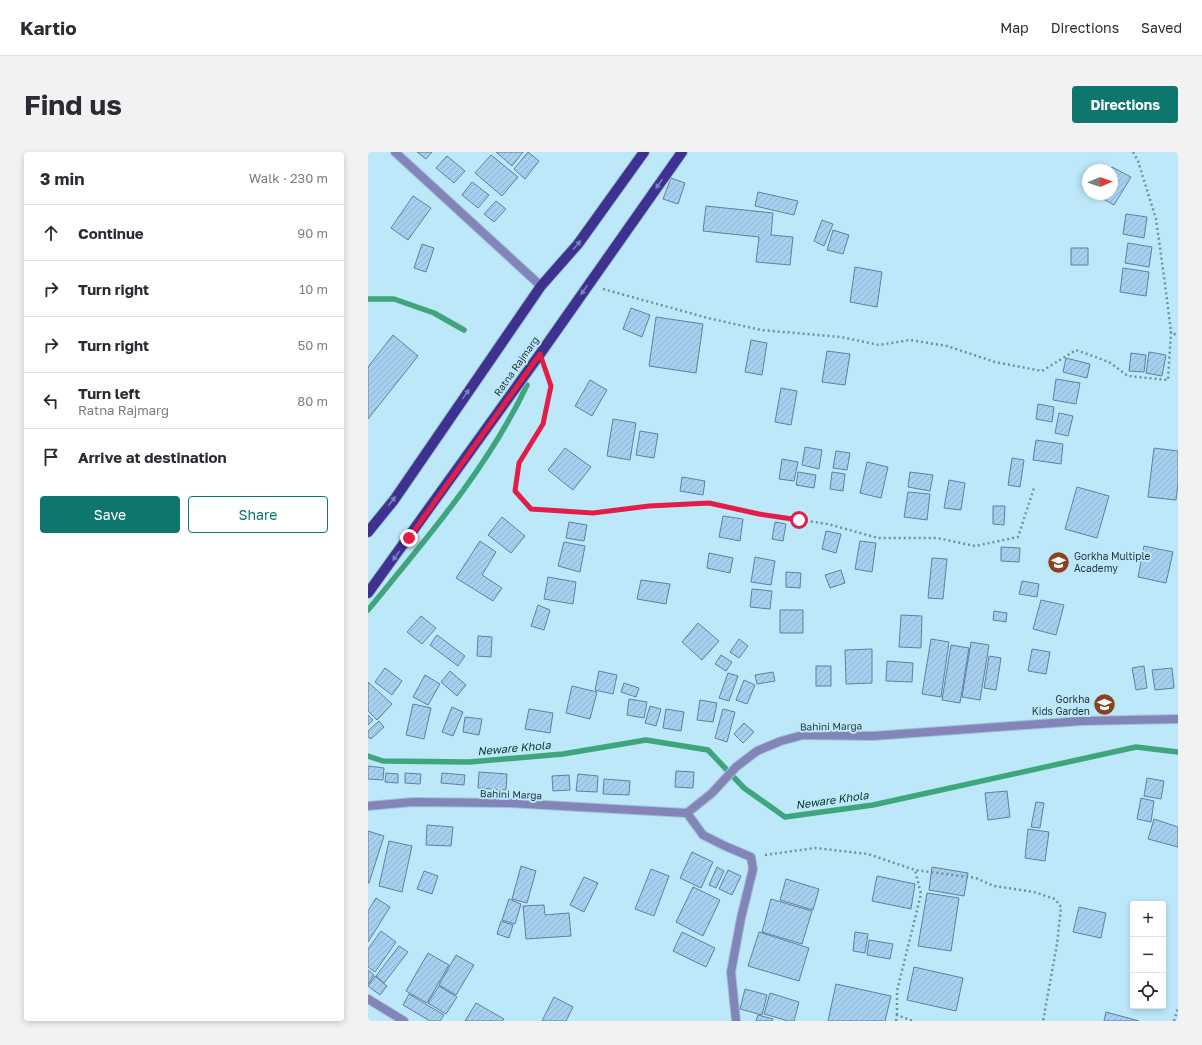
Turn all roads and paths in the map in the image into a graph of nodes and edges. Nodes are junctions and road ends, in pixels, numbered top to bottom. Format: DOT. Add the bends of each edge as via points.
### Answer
graph roads {
  1 [pos="395,152"];
  2 [pos="644,152"];
  3 [pos="682,152"];
  4 [pos="1133,152"];
  5 [pos="541,286"];
  6 [pos="587,287"];
  7 [pos="1171,332"];
  8 [pos="1178,336"];
  9 [pos="540,354"];
  10 [pos="1034,488"];
  11 [pos="368,532"];
  12 [pos="368,593"];
  13 [pos="1178,719"];
  14 [pos="368,806"];
  15 [pos="687,813"];
  16 [pos="750,856"];
  17 [pos="915,870"];
  18 [pos="368,999"];
  19 [pos="1178,1008"];
  20 [pos="897,1015"];
  21 [pos="404,1021"];
  22 [pos="736,1021"];
  23 [pos="896,1021"];
  24 [pos="913,1021"];
  25 [pos="1043,1021"];
  26 [pos="1174,1021"];
  1 -- 5 [label="street"];
  5 -- 2 [label="main road, one-way" via="578,244"];
  3 -- 6 [label="main road, Ratna Rajmarg, one-way"];
  4 -- 7 [label="path" via="1156,219"];
  11 -- 5 [label="main road, one-way" via="398,493"];
  6 -- 7 [label="path" via="600,288 761,330 841,337 879,345 910,340 947,346 994,362 1042,371 1076,350 1108,362 1128,376 1168,380"];
  6 -- 9 [label="main road, Ratna Rajmarg, one-way"];
  7 -- 8 [label="path"];
  9 -- 10 [label="path" via="551,386 543,424 519,463 515,491 531,509 593,513 649,506 709,503 759,514 828,524 878,538 937,538 975,546 1018,537"];
  9 -- 12 [label="main road, Ratna Rajmarg, one-way"];
  13 -- 15 [label="street, Bahini Marga" via="1082,721 873,736 803,735 757,751 736,766 712,793"];
  14 -- 15 [label="street, Bahini Marga" via="413,802 509,803"];
  15 -- 16 [label="street" via="704,836"];
  16 -- 17 [label="path" via="815,848 868,854"];
  16 -- 22 [label="street" via="753,869 731,972"];
  17 -- 20 [label="path" via="921,894 898,991"];
  17 -- 25 [label="path" via="976,878 994,886 1034,892 1055,899 1061,907"];
  18 -- 21 [label="street"];
  19 -- 26 [label="path"];
  20 -- 23 [label="path"];
  20 -- 24 [label="path"];
}
